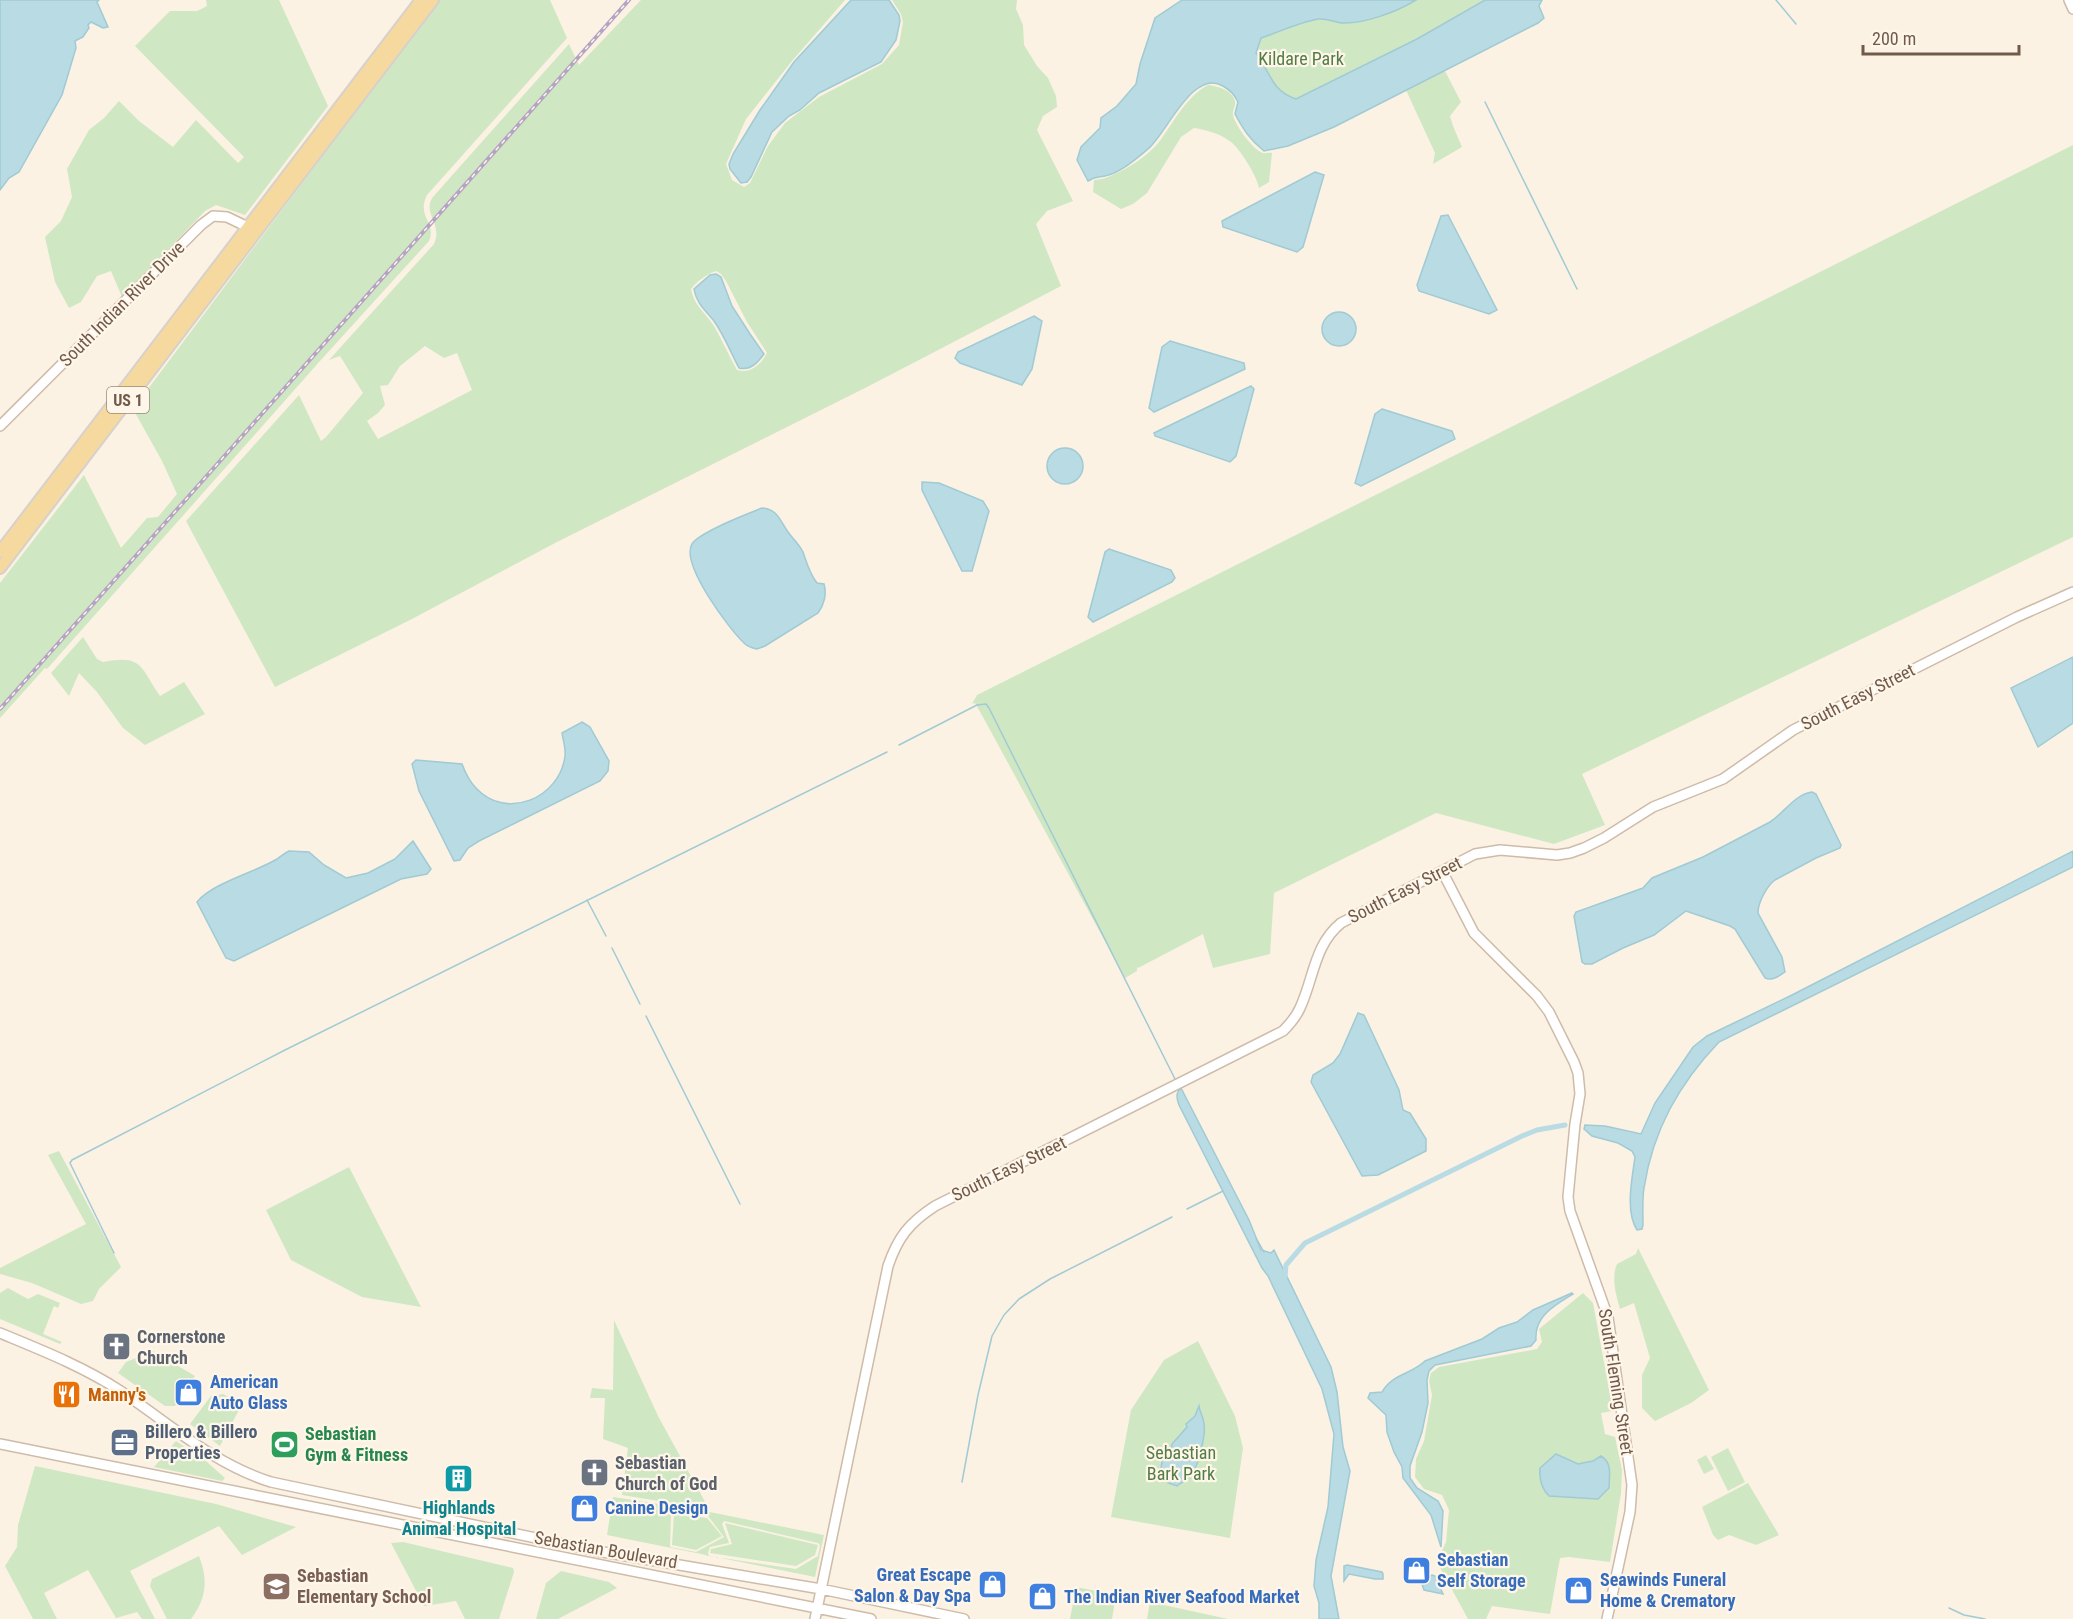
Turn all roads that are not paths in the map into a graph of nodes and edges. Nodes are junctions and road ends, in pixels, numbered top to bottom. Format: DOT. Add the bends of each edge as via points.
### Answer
graph roads {
  1 [pos="421,0"];
  2 [pos="434,0"];
  3 [pos="2068,0"];
  4 [pos="2073,9"];
  5 [pos="392,38"];
  6 [pos="395,51"];
  7 [pos="252,229"];
  8 [pos="0,426"];
  9 [pos="62,470"];
  10 [pos="64,485"];
  11 [pos="50,486"];
  12 [pos="50,503"];
  13 [pos="0,552"];
  14 [pos="0,568"];
  15 [pos="2073,591"];
  16 [pos="1442,871"];
  17 [pos="0,1333"];
  18 [pos="0,1444"];
  19 [pos="821,1589"];
  20 [pos="818,1608"];
  21 [pos="815,1619"];
  22 [pos="871,1619"];
  23 [pos="964,1619"];
  24 [pos="1607,1619"];
  1 -- 5 [label="main road, US 1"];
  2 -- 6 [label="main road, US 1"];
  3 -- 4 [label="street"];
  5 -- 6 [label="main road"];
  5 -- 7 [label="main road, US 1"];
  6 -- 7 [label="main road, US 1"];
  7 -- 8 [label="street, South Indian River Drive" via="227,217 213,216 201,225"];
  7 -- 9 [label="main road, US 1"];
  7 -- 10 [label="main road, US 1"];
  9 -- 10 [label="main road"];
  9 -- 11 [label="main road, US 1"];
  10 -- 12 [label="main road, US 1"];
  11 -- 12 [label="main road"];
  11 -- 13 [label="main road, US 1"];
  12 -- 14 [label="main road, US 1"];
  15 -- 16 [label="street, South Easy Street" via="1793,730 1723,779 1653,807 1584,848 1557,855 1488,850"];
  16 -- 19 [label="street, South Easy Street" via="1332,930 1318,954 1300,1008 1283,1031 935,1206 898,1239 888,1266"];
  16 -- 24 [label="street, South Fleming Street" via="1474,933 1549,1012 1578,1073 1580,1094 1568,1197 1608,1317 1632,1485 1628,1523"];
  17 -- 19 [label="street, Sebastian Boulevard" via="66,1360 118,1389 211,1455 243,1473 271,1482 597,1551"];
  18 -- 20 [label="street, Sebastian Boulevard"];
  19 -- 20 [label="street, South Easy Street"];
  19 -- 23 [label="street, Sebastian Boulevard"];
  20 -- 21 [label="street, South Easy Street"];
  20 -- 22 [label="street, Sebastian Boulevard"];
}
